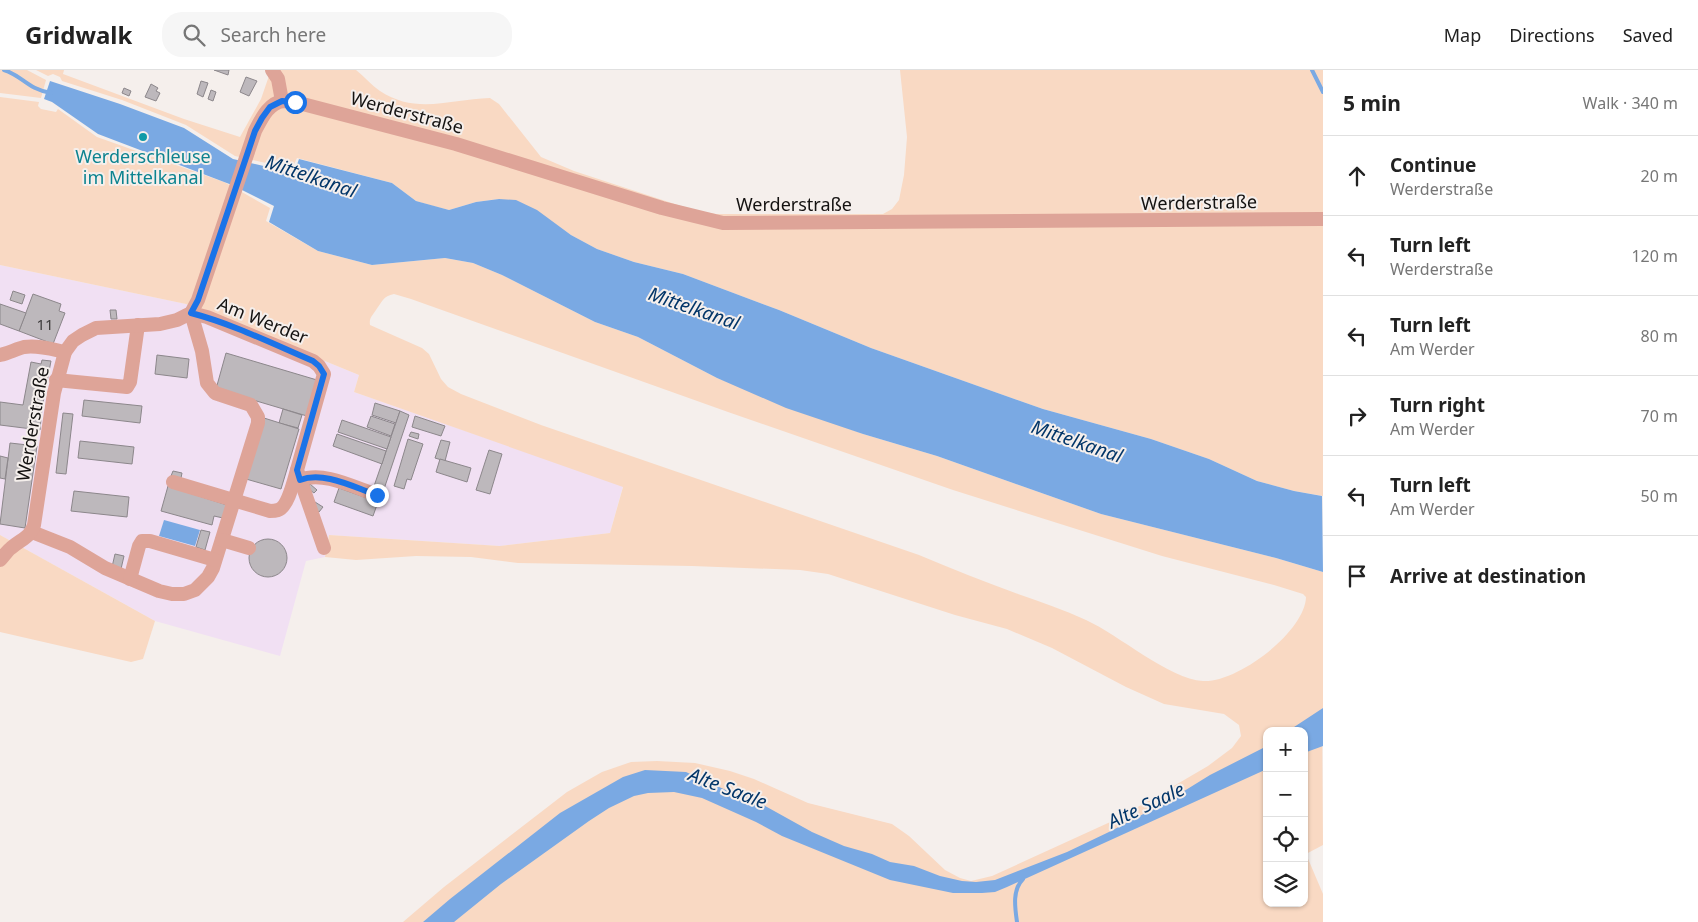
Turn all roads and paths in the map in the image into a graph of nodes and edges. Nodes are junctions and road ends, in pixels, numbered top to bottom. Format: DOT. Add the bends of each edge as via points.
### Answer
graph roads {
  1 [pos="272,70"];
  2 [pos="282,101"];
  3 [pos="1323,219"];
  4 [pos="191,313"];
  5 [pos="138,325"];
  6 [pos="65,352"];
  7 [pos="0,355"];
  8 [pos="56,380"];
  9 [pos="298,475"];
  10 [pos="173,482"];
  11 [pos="377,495"];
  12 [pos="234,500"];
  13 [pos="32,532"];
  14 [pos="222,540"];
  15 [pos="249,548"];
  16 [pos="324,548"];
  17 [pos="0,560"];
  18 [pos="216,560"];
  19 [pos="130,579"];
  1 -- 2 [label="street" via="278,79"];
  2 -- 3 [label="street, Werderstraße" via="456,144 662,208 722,223"];
  2 -- 4 [label="street" via="270,107 262,118 246,155"];
  4 -- 5 [label="street, Werderstraße" via="177,320"];
  4 -- 9 [label="street, Am Werder" via="264,340 319,366 324,374"];
  4 -- 12 [label="street" via="207,383 215,393 251,406 258,417"];
  5 -- 6 [label="street, Werderstraße" via="96,328 82,334"];
  5 -- 8 [label="street" via="127,387"];
  6 -- 7 [label="street" via="42,346 22,347"];
  6 -- 8 [label="street, Werderstraße"];
  8 -- 13 [label="street, Werderstraße"];
  9 -- 11 [label="street" via="321,477"];
  9 -- 12 [label="street, Am Werder" via="284,507 278,510"];
  9 -- 16 [label="street"];
  10 -- 12 [label="street"];
  12 -- 14 [label="street"];
  13 -- 17 [label="street"];
  13 -- 19 [label="street" via="70,547 104,568"];
  14 -- 15 [label="street"];
  14 -- 18 [label="street"];
  18 -- 19 [label="street" via="208,577 195,590 184,594 159,591"];
  18 -- 19 [label="street" via="142,541"];
}
